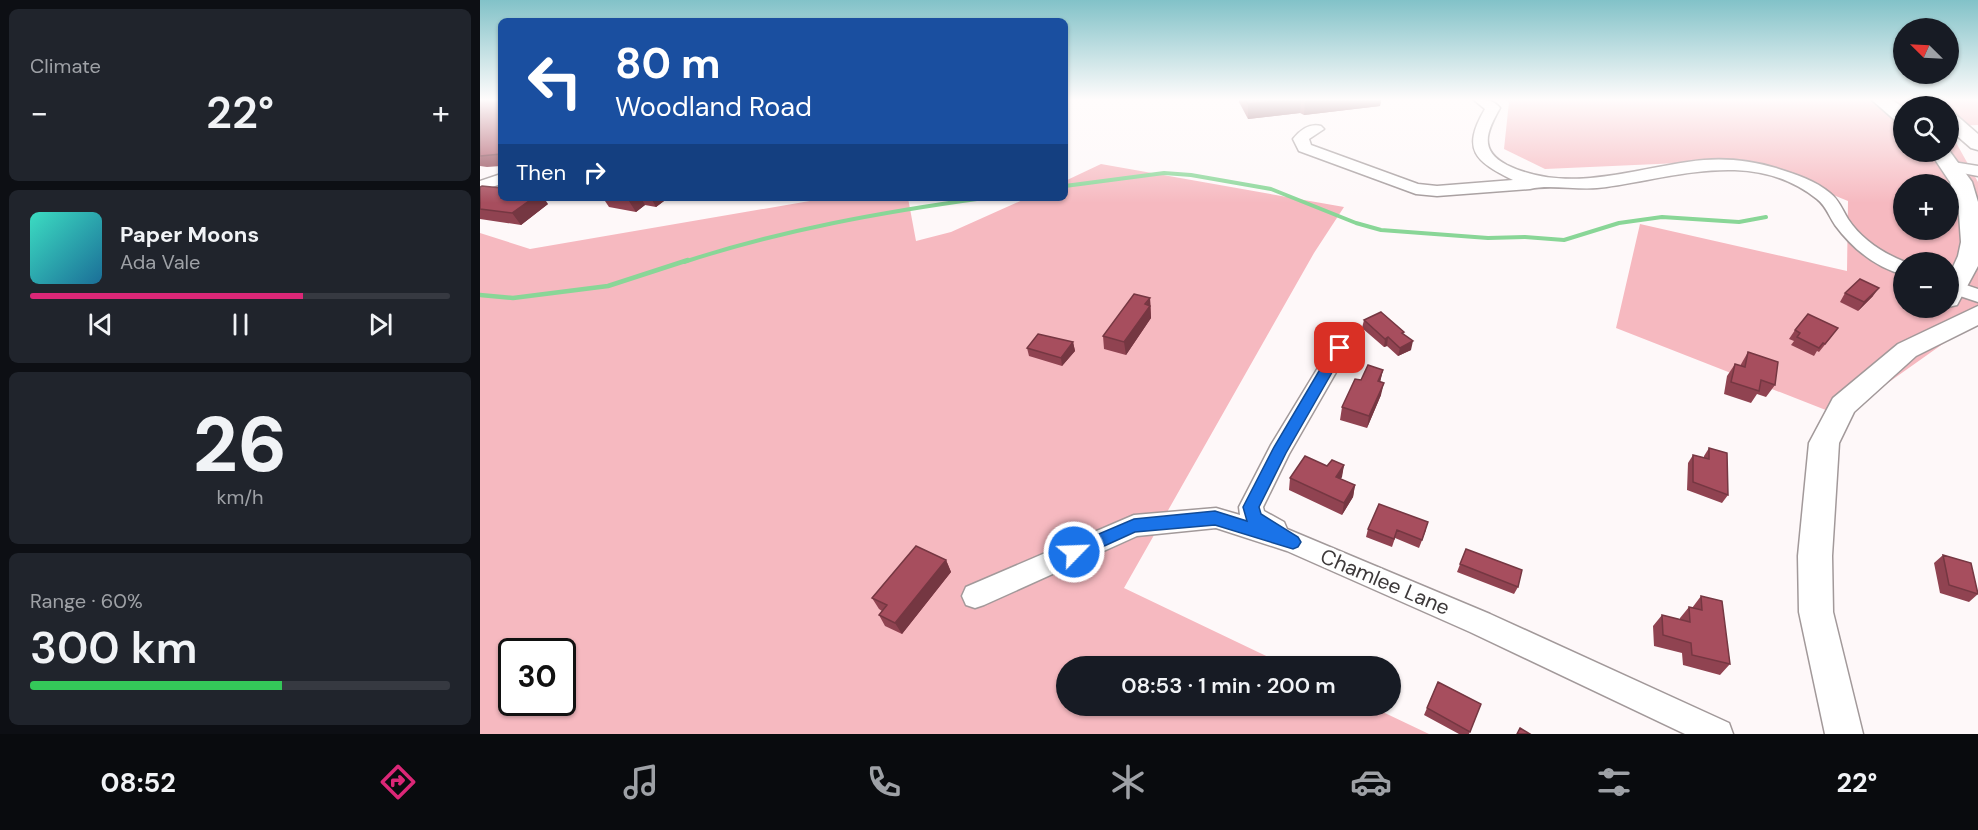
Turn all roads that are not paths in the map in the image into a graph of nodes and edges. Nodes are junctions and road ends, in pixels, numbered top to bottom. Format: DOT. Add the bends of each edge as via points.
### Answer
graph roads {
  1 [pos="1305,134"];
  2 [pos="1480,134"];
  3 [pos="1948,162"];
  4 [pos="1954,162"];
  5 [pos="1978,171"];
  6 [pos="498,180"];
  7 [pos="1541,183"];
  8 [pos="480,186"];
  9 [pos="1893,264"];
  10 [pos="1959,278"];
  11 [pos="1959,295"];
  12 [pos="1978,296"];
  13 [pos="1978,314"];
  14 [pos="1929,318"];
  15 [pos="1340,348"];
  16 [pos="1851,398"];
  17 [pos="1293,542"];
  18 [pos="975,596"];
  19 [pos="1718,734"];
  20 [pos="1847,734"];
  1 -- 7 [label="street" via="1301,139 1304,148 1416,189 1437,191"];
  2 -- 7 [label="street" via="1479,144 1487,160 1508,174"];
  3 -- 10 [label="main road" via="1972,203 1976,232 1974,255"];
  4 -- 5 [label="street"];
  6 -- 8 [label="street"];
  7 -- 9 [label="street" via="1586,184 1704,165 1761,169 1815,191 1831,203 1852,235 1870,252"];
  11 -- 12 [label="street"];
  13 -- 16 [label="main road" via="1906,350"];
  14 -- 16 [label="main road" via="1876,361"];
  15 -- 17 [label="street" via="1251,507 1253,517"];
  16 -- 20 [label="main road" via="1843,405 1824,443 1815,556 1816,612"];
  17 -- 18 [label="street, Chamlee Lane" via="1215,518 1134,526"];
  17 -- 19 [label="street, Chamlee Lane" via="1480,623"];
}
